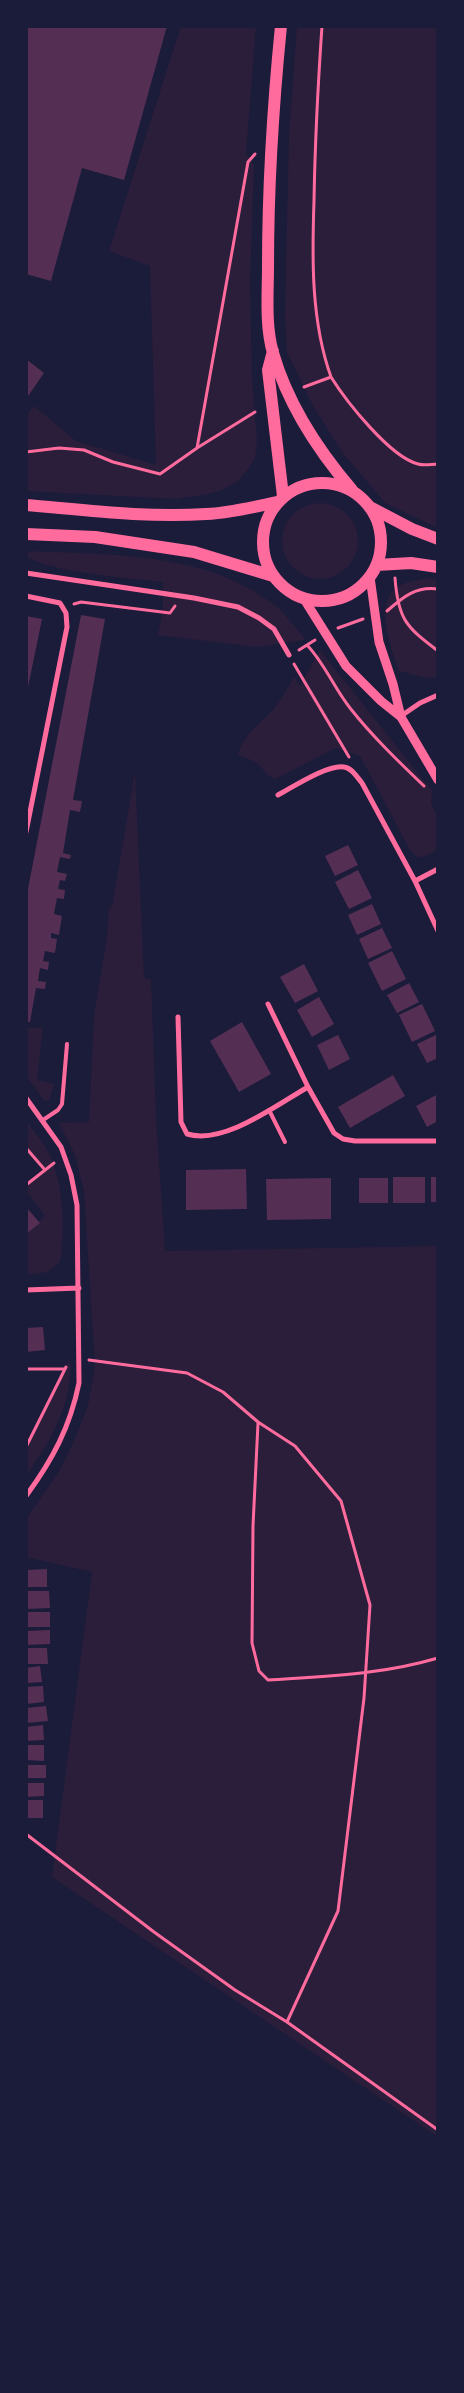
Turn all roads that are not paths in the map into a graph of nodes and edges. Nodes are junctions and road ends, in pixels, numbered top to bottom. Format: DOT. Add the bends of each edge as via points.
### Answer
graph roads {
  1 [pos="281,26"];
  2 [pos="273,351"];
  3 [pos="352,490"];
  4 [pos="280,499"];
  5 [pos="26,505"];
  6 [pos="370,507"];
  7 [pos="26,534"];
  8 [pos="438,539"];
  9 [pos="377,565"];
  10 [pos="438,567"];
  11 [pos="26,573"];
  12 [pos="272,576"];
  13 [pos="370,578"];
  14 [pos="26,596"];
  15 [pos="304,600"];
  16 [pos="289,656"];
  17 [pos="438,695"];
  18 [pos="400,717"];
  19 [pos="434,782"];
  20 [pos="278,795"];
  21 [pos="26,832"];
  22 [pos="438,869"];
  23 [pos="415,881"];
  24 [pos="438,931"];
  25 [pos="268,1004"];
  26 [pos="178,1017"];
  27 [pos="67,1044"];
  28 [pos="308,1087"];
  29 [pos="26,1098"];
  30 [pos="269,1109"];
  31 [pos="43,1120"];
  32 [pos="438,1141"];
  33 [pos="285,1142"];
  34 [pos="79,1288"];
  35 [pos="26,1290"];
  36 [pos="26,1496"];
  1 -- 2 [label="main road" via="268,238 268,300"];
  2 -- 3 [label="main road" via="301,421 326,460"];
  2 -- 4 [label="main road" via="268,370"];
  3 -- 4 [label="main road" via="324,482 296,488"];
  3 -- 6 [label="main road"];
  4 -- 5 [label="main road" via="234,512 205,514"];
  4 -- 12 [label="main road" via="266,519 262,538 264,558"];
  6 -- 8 [label="main road"];
  6 -- 9 [label="main road" via="379,525 382,545"];
  7 -- 12 [label="main road" via="95,537 194,552"];
  9 -- 10 [label="main road" via="411,562"];
  9 -- 13 [label="main road"];
  11 -- 16 [label="street" via="238,607 274,630"];
  12 -- 15 [label="main road" via="286,590"];
  13 -- 15 [label="main road" via="357,591 340,599"];
  13 -- 18 [label="street" via="379,642"];
  14 -- 21 [label="street" via="60,603 64,607 67,627"];
  15 -- 18 [label="street" via="346,666"];
  17 -- 18 [label="street"];
  18 -- 19 [label="street"];
  20 -- 23 [label="street" via="332,767 351,770 362,782"];
  22 -- 23 [label="street"];
  23 -- 24 [label="street"];
  25 -- 28 [label="street"];
  26 -- 30 [label="street" via="181,1122 187,1134 213,1137"];
  27 -- 31 [label="lane" via="62,1104"];
  28 -- 30 [label="street"];
  28 -- 32 [label="street" via="334,1133 343,1140"];
  29 -- 31 [label="street"];
  30 -- 33 [label="lane"];
  31 -- 34 [label="street" via="64,1154 72,1175 78,1205"];
  34 -- 35 [label="street"];
  34 -- 36 [label="street" via="79,1383 74,1408 49,1463"];
}
